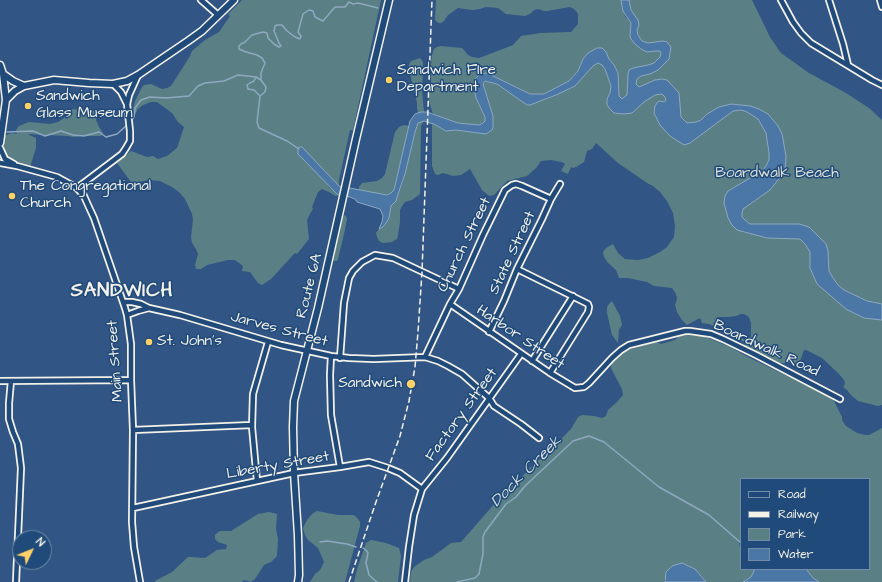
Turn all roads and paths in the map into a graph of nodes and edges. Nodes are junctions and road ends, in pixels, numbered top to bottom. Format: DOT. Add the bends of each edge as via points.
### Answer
graph roads {
  1 [pos="201,0"];
  2 [pos="234,0"];
  3 [pos="389,0"];
  4 [pos="781,0"];
  5 [pos="829,0"];
  6 [pos="880,0"];
  7 [pos="882,7"];
  8 [pos="218,15"];
  9 [pos="0,65"];
  10 [pos="848,65"];
  11 [pos="2,75"];
  12 [pos="138,76"];
  13 [pos="113,84"];
  14 [pos="882,85"];
  15 [pos="24,86"];
  16 [pos="6,100"];
  17 [pos="127,104"];
  18 [pos="0,143"];
  19 [pos="0,148"];
  20 [pos="0,163"];
  21 [pos="17,166"];
  22 [pos="560,184"];
  23 [pos="77,188"];
  24 [pos="551,199"];
  25 [pos="517,269"];
  26 [pos="459,289"];
  27 [pos="573,296"];
  28 [pos="123,302"];
  29 [pos="450,304"];
  30 [pos="149,308"];
  31 [pos="127,315"];
  32 [pos="489,332"];
  33 [pos="268,342"];
  34 [pos="307,352"];
  35 [pos="521,354"];
  36 [pos="331,356"];
  37 [pos="425,357"];
  38 [pos="340,358"];
  39 [pos="532,361"];
  40 [pos="550,373"];
  41 [pos="131,380"];
  42 [pos="0,381"];
  43 [pos="11,381"];
  44 [pos="578,388"];
  45 [pos="489,398"];
  46 [pos="840,399"];
  47 [pos="252,425"];
  48 [pos="133,430"];
  49 [pos="539,438"];
  50 [pos="340,467"];
  51 [pos="294,473"];
  52 [pos="257,481"];
  53 [pos="422,489"];
  54 [pos="132,508"];
  55 [pos="16,582"];
  56 [pos="140,582"];
  57 [pos="298,582"];
  58 [pos="405,582"];
  1 -- 8 [label="street"];
  2 -- 8 [label="main road"];
  3 -- 34 [label="main road, Route 6A"];
  4 -- 10 [label="street" via="793,22 811,43"];
  5 -- 10 [label="street"];
  6 -- 7 [label="street"];
  8 -- 12 [label="main road" via="193,38"];
  9 -- 11 [label="main road"];
  10 -- 14 [label="street"];
  11 -- 15 [label="main road"];
  11 -- 16 [label="main road"];
  12 -- 13 [label="main road"];
  12 -- 17 [label="street"];
  13 -- 15 [label="main road" via="54,80"];
  13 -- 17 [label="street"];
  15 -- 16 [label="main road"];
  16 -- 18 [label="main road"];
  17 -- 23 [label="street" via="130,141 126,148 122,154"];
  19 -- 21 [label="street, Main Street" via="5,159"];
  20 -- 21 [label="street, Main Street"];
  21 -- 23 [label="street, Main Street" via="57,177"];
  22 -- 24 [label="street, State Street"];
  23 -- 28 [label="street, Main Street" via="91,211"];
  24 -- 25 [label="street, State Street"];
  24 -- 26 [label="street, Church Street" via="516,184 508,187 496,207"];
  25 -- 27 [label="street"];
  25 -- 32 [label="street, State Street"];
  26 -- 29 [label="street, Church Street"];
  26 -- 38 [label="street" via="393,258 375,256 362,262 349,278 344,303"];
  27 -- 39 [label="street"];
  27 -- 40 [label="street" via="588,304 589,309"];
  28 -- 30 [label="street, Jarves Street" via="141,304"];
  28 -- 31 [label="street, Main Street"];
  29 -- 32 [label="street, Harbor Street"];
  29 -- 37 [label="street, Church Street"];
  30 -- 31 [label="street, Jarves Street"];
  30 -- 33 [label="street, Jarves Street" via="180,314"];
  31 -- 41 [label="street, Main Street" via="131,344"];
  32 -- 35 [label="street, Harbor Street"];
  33 -- 34 [label="street, Jarves Street"];
  33 -- 47 [label="street" via="253,394"];
  34 -- 36 [label="street, Jarves Street"];
  34 -- 51 [label="main road, Route 6A" via="294,401"];
  35 -- 39 [label="street, Harbor Street"];
  35 -- 45 [label="street, Factory Street"];
  36 -- 38 [label="street, Jarves Street"];
  36 -- 50 [label="street" via="331,415"];
  37 -- 38 [label="street, Jarves Street"];
  37 -- 45 [label="street, Jarves Street" via="455,370"];
  39 -- 40 [label="street, Harbor Street"];
  40 -- 44 [label="street, Harbor Street"];
  41 -- 43 [label="street"];
  41 -- 48 [label="street, Main Street"];
  42 -- 43 [label="street"];
  43 -- 55 [label="street" via="10,419 18,444 21,468"];
  44 -- 46 [label="street, Boardwalk Road" via="589,383 612,358 629,345 690,331 711,334 723,339"];
  45 -- 49 [label="street, Jarves Street" via="494,406"];
  45 -- 53 [label="street, Factory Street" via="448,458"];
  47 -- 48 [label="street"];
  47 -- 52 [label="street"];
  48 -- 54 [label="street, Main Street"];
  50 -- 51 [label="street, Liberty Street"];
  50 -- 53 [label="street, Liberty Street" via="369,462 400,473"];
  51 -- 52 [label="street, Liberty Street"];
  51 -- 57 [label="main road, Route 6A"];
  52 -- 54 [label="street, Liberty Street"];
  53 -- 58 [label="street" via="414,516"];
  54 -- 56 [label="street, Main Street" via="134,548"];
}
